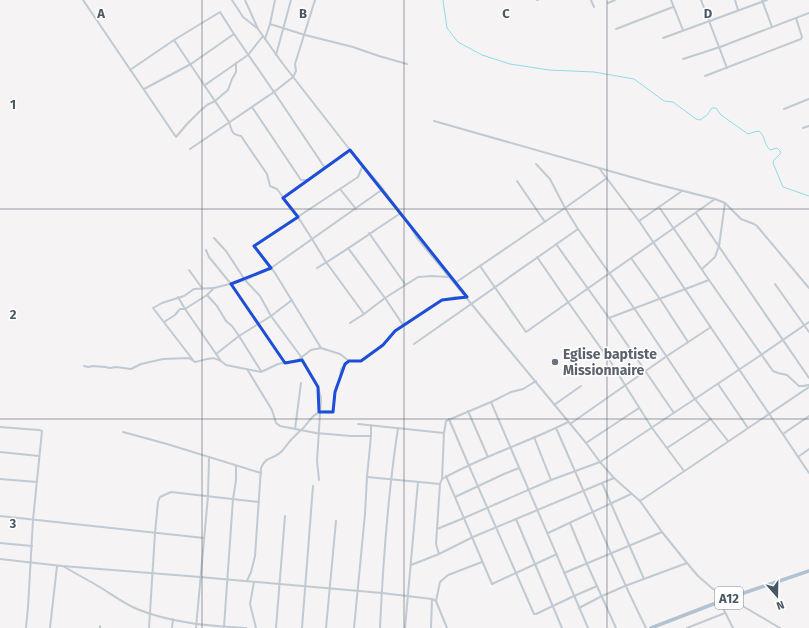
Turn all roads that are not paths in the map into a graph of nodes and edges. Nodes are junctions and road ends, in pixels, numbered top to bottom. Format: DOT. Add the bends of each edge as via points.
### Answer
graph roads {
  1 [pos="83,0"];
  2 [pos="232,0"];
  3 [pos="245,0"];
  4 [pos="275,0"];
  5 [pos="291,0"];
  6 [pos="315,0"];
  7 [pos="591,0"];
  8 [pos="615,0"];
  9 [pos="671,0"];
  10 [pos="701,0"];
  11 [pos="734,0"];
  12 [pos="767,0"];
  13 [pos="762,1"];
  14 [pos="608,3"];
  15 [pos="594,7"];
  16 [pos="674,7"];
  17 [pos="738,10"];
  18 [pos="809,13"];
  19 [pos="796,18"];
  20 [pos="710,21"];
  21 [pos="270,24"];
  22 [pos="772,27"];
  23 [pos="284,28"];
  24 [pos="258,29"];
  25 [pos="616,29"];
  26 [pos="683,30"];
  27 [pos="234,34"];
  28 [pos="305,35"];
  29 [pos="262,36"];
  30 [pos="663,38"];
  31 [pos="265,39"];
  32 [pos="174,40"];
  33 [pos="720,48"];
  34 [pos="248,55"];
  35 [pos="276,55"];
  36 [pos="684,59"];
  37 [pos="236,63"];
  38 [pos="191,64"];
  39 [pos="407,64"];
  40 [pos="727,68"];
  41 [pos="130,70"];
  42 [pos="705,76"];
  43 [pos="293,77"];
  44 [pos="205,85"];
  45 [pos="144,90"];
  46 [pos="274,92"];
  47 [pos="809,99"];
  48 [pos="215,101"];
  49 [pos="252,107"];
  50 [pos="784,109"];
  51 [pos="434,121"];
  52 [pos="229,122"];
  53 [pos="809,126"];
  54 [pos="803,128"];
  55 [pos="190,149"];
  56 [pos="350,150"];
  57 [pos="536,164"];
  58 [pos="363,165"];
  59 [pos="325,168"];
  60 [pos="599,168"];
  61 [pos="607,178"];
  62 [pos="309,180"];
  63 [pos="517,181"];
  64 [pos="340,189"];
  65 [pos="384,189"];
  66 [pos="682,191"];
  67 [pos="283,198"];
  68 [pos="715,199"];
  69 [pos="725,203"];
  70 [pos="659,207"];
  71 [pos="565,208"];
  72 [pos="356,209"];
  73 [pos="401,213"];
  74 [pos="696,213"];
  75 [pos="298,217"];
  76 [pos="639,221"];
  77 [pos="545,222"];
  78 [pos="674,228"];
  79 [pos="578,229"];
  80 [pos="369,233"];
  81 [pos="214,238"];
  82 [pos="312,239"];
  83 [pos="653,242"];
  84 [pos="556,244"];
  85 [pos="719,246"];
  86 [pos="348,248"];
  87 [pos="206,250"];
  88 [pos="537,257"];
  89 [pos="631,258"];
  90 [pos="326,262"];
  91 [pos="480,266"];
  92 [pos="271,268"];
  93 [pos="317,268"];
  94 [pos="702,269"];
  95 [pos="189,270"];
  96 [pos="610,273"];
  97 [pos="450,277"];
  98 [pos="245,280"];
  99 [pos="709,280"];
  100 [pos="455,283"];
  101 [pos="231,284"];
  102 [pos="406,284"];
  103 [pos="775,284"];
  104 [pos="494,287"];
  105 [pos="202,288"];
  106 [pos="214,288"];
  107 [pos="588,288"];
  108 [pos="809,288"];
  109 [pos="685,290"];
  110 [pos="207,295"];
  111 [pos="467,297"];
  112 [pos="178,298"];
  113 [pos="385,298"];
  114 [pos="660,299"];
  115 [pos="292,300"];
  116 [pos="568,302"];
  117 [pos="472,303"];
  118 [pos="185,308"];
  119 [pos="634,308"];
  120 [pos="364,314"];
  121 [pos="271,316"];
  122 [pos="609,318"];
  123 [pos="164,322"];
  124 [pos="809,322"];
  125 [pos="350,323"];
  126 [pos="258,324"];
  127 [pos="403,325"];
  128 [pos="804,325"];
  129 [pos="711,327"];
  130 [pos="809,332"];
  131 [pos="239,336"];
  132 [pos="783,340"];
  133 [pos="688,342"];
  134 [pos="414,344"];
  135 [pos="321,348"];
  136 [pos="216,354"];
  137 [pos="762,355"];
  138 [pos="667,356"];
  139 [pos="302,358"];
  140 [pos="349,360"];
  141 [pos="195,362"];
  142 [pos="222,362"];
  143 [pos="285,363"];
  144 [pos="84,366"];
  145 [pos="247,369"];
  146 [pos="739,370"];
  147 [pos="646,371"];
  148 [pos="262,372"];
  149 [pos="809,378"];
  150 [pos="536,382"];
  151 [pos="301,383"];
  152 [pos="718,384"];
  153 [pos="581,386"];
  154 [pos="626,386"];
  155 [pos="809,386"];
  156 [pos="696,399"];
  157 [pos="491,402"];
  158 [pos="554,405"];
  159 [pos="639,408"];
  160 [pos="468,411"];
  161 [pos="319,412"];
  162 [pos="674,413"];
  163 [pos="769,414"];
  164 [pos="809,416"];
  165 [pos="449,419"];
  166 [pos="711,419"];
  167 [pos="569,423"];
  168 [pos="358,424"];
  169 [pos="371,425"];
  170 [pos="0,427"];
  171 [pos="398,428"];
  172 [pos="556,428"];
  173 [pos="652,428"];
  174 [pos="748,428"];
  175 [pos="295,429"];
  176 [pos="302,430"];
  177 [pos="123,432"];
  178 [pos="318,433"];
  179 [pos="444,433"];
  180 [pos="783,434"];
  181 [pos="371,436"];
  182 [pos="534,437"];
  183 [pos="728,441"];
  184 [pos="586,443"];
  185 [pos="511,447"];
  186 [pos="667,448"];
  187 [pos="809,449"];
  188 [pos="0,452"];
  189 [pos="39,456"];
  190 [pos="209,457"];
  191 [pos="488,457"];
  192 [pos="798,457"];
  193 [pos="600,462"];
  194 [pos="236,466"];
  195 [pos="468,466"];
  196 [pos="519,468"];
  197 [pos="575,471"];
  198 [pos="684,471"];
  199 [pos="261,473"];
  200 [pos="809,473"];
  201 [pos="446,476"];
  202 [pos="366,477"];
  203 [pos="614,478"];
  204 [pos="0,479"];
  205 [pos="391,479"];
  206 [pos="442,479"];
  207 [pos="319,480"];
  208 [pos="551,480"];
  209 [pos="37,482"];
  210 [pos="418,482"];
  211 [pos="602,483"];
  212 [pos="440,484"];
  213 [pos="313,486"];
  214 [pos="478,486"];
  215 [pos="528,490"];
  216 [pos="583,491"];
  217 [pos="631,494"];
  218 [pos="208,496"];
  219 [pos="455,497"];
  220 [pos="232,499"];
  221 [pos="640,501"];
  222 [pos="259,502"];
  223 [pos="612,503"];
  224 [pos="487,508"];
  225 [pos="538,510"];
  226 [pos="592,512"];
  227 [pos="0,516"];
  228 [pos="285,516"];
  229 [pos="464,518"];
  230 [pos="516,519"];
  231 [pos="33,520"];
  232 [pos="336,521"];
  233 [pos="570,523"];
  234 [pos="496,528"];
  235 [pos="438,529"];
  236 [pos="662,532"];
  237 [pos="155,533"];
  238 [pos="548,533"];
  239 [pos="473,537"];
  240 [pos="204,538"];
  241 [pos="0,543"];
  242 [pos="630,545"];
  243 [pos="32,546"];
  244 [pos="611,553"];
  245 [pos="439,554"];
  246 [pos="557,554"];
  247 [pos="0,559"];
  248 [pos="31,562"];
  249 [pos="482,562"];
  250 [pos="687,563"];
  251 [pos="535,564"];
  252 [pos="587,564"];
  253 [pos="57,565"];
  254 [pos="411,565"];
  255 [pos="62,566"];
  256 [pos="152,572"];
  257 [pos="809,572"];
  258 [pos="564,573"];
  259 [pos="516,574"];
  260 [pos="200,577"];
  261 [pos="227,579"];
  262 [pos="645,579"];
  263 [pos="247,581"];
  264 [pos="254,582"];
  265 [pos="279,584"];
  266 [pos="305,586"];
  267 [pos="597,586"];
  268 [pos="625,586"];
  269 [pos="330,588"];
  270 [pos="358,591"];
  271 [pos="382,593"];
  272 [pos="408,596"];
  273 [pos="574,596"];
  274 [pos="602,596"];
  275 [pos="729,598"];
  276 [pos="432,599"];
  277 [pos="436,601"];
  278 [pos="720,602"];
  279 [pos="552,606"];
  280 [pos="579,608"];
  281 [pos="150,613"];
  282 [pos="725,613"];
  283 [pos="173,619"];
  284 [pos="197,624"];
  285 [pos="695,627"];
  286 [pos="26,628"];
  287 [pos="50,628"];
  288 [pos="149,628"];
  289 [pos="172,628"];
  290 [pos="196,628"];
  291 [pos="224,628"];
  292 [pos="246,628"];
  293 [pos="256,628"];
  294 [pos="276,628"];
  295 [pos="302,628"];
  296 [pos="326,628"];
  297 [pos="354,628"];
  298 [pos="380,628"];
  299 [pos="405,628"];
  300 [pos="431,628"];
  301 [pos="447,628"];
  302 [pos="562,628"];
  303 [pos="588,628"];
  304 [pos="616,628"];
  305 [pos="646,628"];
  306 [pos="651,628"];
  307 [pos="687,628"];
  308 [pos="733,628"];
  309 [pos="780,628"];
  1 -- 41 [label="street"];
  2 -- 24 [label="street" via="243,17"];
  3 -- 24 [label="street"];
  4 -- 21 [label="street"];
  5 -- 23 [label="street"];
  6 -- 28 [label="street"];
  7 -- 15 [label="street"];
  8 -- 14 [label="street"];
  9 -- 16 [label="street"];
  10 -- 20 [label="street"];
  11 -- 17 [label="street"];
  12 -- 13 [label="street"];
  13 -- 17 [label="street"];
  13 -- 22 [label="street"];
  16 -- 25 [label="street"];
  16 -- 26 [label="street"];
  17 -- 20 [label="street"];
  18 -- 19 [label="street"];
  19 -- 22 [label="street"];
  19 -- 40 [label="street" via="802,38"];
  20 -- 26 [label="street"];
  20 -- 33 [label="street"];
  21 -- 23 [label="street"];
  21 -- 31 [label="street"];
  22 -- 33 [label="street"];
  23 -- 28 [label="street"];
  23 -- 35 [label="street"];
  24 -- 29 [label="street"];
  26 -- 30 [label="street"];
  27 -- 32 [label="street" via="220,12"];
  27 -- 34 [label="street"];
  27 -- 38 [label="street"];
  28 -- 39 [label="street"];
  28 -- 43 [label="street"];
  29 -- 31 [label="street"];
  29 -- 34 [label="street"];
  31 -- 35 [label="street"];
  32 -- 38 [label="street"];
  32 -- 41 [label="street"];
  33 -- 36 [label="street"];
  33 -- 40 [label="street"];
  34 -- 37 [label="street"];
  34 -- 46 [label="street"];
  35 -- 43 [label="street"];
  37 -- 44 [label="street"];
  37 -- 48 [label="street" via="236,72 228,90"];
  38 -- 44 [label="street"];
  38 -- 45 [label="street"];
  40 -- 42 [label="street"];
  41 -- 45 [label="street"];
  43 -- 46 [label="street"];
  43 -- 56 [label="street"];
  44 -- 48 [label="street"];
  45 -- 48 [label="street" via="176,137 207,105"];
  46 -- 49 [label="street"];
  46 -- 59 [label="street"];
  47 -- 50 [label="street"];
  48 -- 52 [label="street"];
  49 -- 52 [label="street"];
  49 -- 62 [label="street" via="301,180"];
  51 -- 60 [label="street"];
  52 -- 55 [label="street"];
  52 -- 67 [label="street" via="232,132 241,136 267,174 270,186 277,189"];
  53 -- 54 [label="street"];
  56 -- 58 [label="street"];
  56 -- 59 [label="street"];
  57 -- 71 [label="street" via="550,179"];
  58 -- 64 [label="street" via="358,177"];
  58 -- 65 [label="street"];
  59 -- 62 [label="street"];
  60 -- 61 [label="street"];
  60 -- 66 [label="street"];
  61 -- 71 [label="street"];
  61 -- 76 [label="street"];
  62 -- 67 [label="street"];
  63 -- 77 [label="street"];
  64 -- 72 [label="street"];
  64 -- 75 [label="street"];
  65 -- 72 [label="street"];
  65 -- 73 [label="street"];
  66 -- 68 [label="street"];
  66 -- 70 [label="street"];
  67 -- 75 [label="street"];
  68 -- 69 [label="street"];
  68 -- 74 [label="street"];
  69 -- 85 [label="street"];
  69 -- 108 [label="street" via="741,219 757,226"];
  70 -- 76 [label="street"];
  70 -- 78 [label="street"];
  71 -- 77 [label="street"];
  71 -- 79 [label="street"];
  72 -- 82 [label="street"];
  73 -- 80 [label="street"];
  73 -- 97 [label="street" via="417,238"];
  74 -- 78 [label="street"];
  74 -- 85 [label="street"];
  75 -- 82 [label="street"];
  75 -- 92 [label="street" via="254,246"];
  76 -- 83 [label="street"];
  77 -- 91 [label="street"];
  78 -- 83 [label="street"];
  78 -- 94 [label="street"];
  79 -- 84 [label="street"];
  79 -- 96 [label="street"];
  80 -- 86 [label="street"];
  80 -- 102 [label="street"];
  81 -- 98 [label="street" via="226,250"];
  82 -- 90 [label="street"];
  82 -- 92 [label="street"];
  83 -- 89 [label="street"];
  83 -- 109 [label="street"];
  84 -- 88 [label="street"];
  84 -- 107 [label="street"];
  85 -- 94 [label="street" via="715,257"];
  85 -- 132 [label="street"];
  86 -- 90 [label="street"];
  86 -- 113 [label="street"];
  87 -- 101 [label="street"];
  88 -- 104 [label="street"];
  88 -- 116 [label="street"];
  89 -- 96 [label="street"];
  89 -- 114 [label="street"];
  90 -- 93 [label="street"];
  90 -- 120 [label="street"];
  91 -- 100 [label="street"];
  91 -- 104 [label="street"];
  92 -- 98 [label="street"];
  92 -- 115 [label="street"];
  94 -- 99 [label="street"];
  95 -- 105 [label="street"];
  96 -- 107 [label="street"];
  96 -- 119 [label="street"];
  97 -- 100 [label="street"];
  97 -- 102 [label="street" via="418,277"];
  98 -- 101 [label="street"];
  98 -- 121 [label="street" via="260,296"];
  99 -- 109 [label="street"];
  99 -- 137 [label="street"];
  100 -- 111 [label="street"];
  101 -- 106 [label="street"];
  101 -- 126 [label="street"];
  102 -- 113 [label="street"];
  103 -- 128 [label="street"];
  104 -- 116 [label="street" via="526,332"];
  104 -- 117 [label="street"];
  105 -- 106 [label="street"];
  105 -- 112 [label="street" via="194,289"];
  106 -- 110 [label="street"];
  107 -- 116 [label="street"];
  107 -- 122 [label="street"];
  109 -- 114 [label="street"];
  109 -- 129 [label="street"];
  110 -- 118 [label="street"];
  110 -- 131 [label="street"];
  111 -- 117 [label="street"];
  111 -- 127 [label="street" via="455,296 442,300"];
  112 -- 118 [label="street"];
  112 -- 123 [label="street" via="153,308"];
  113 -- 120 [label="street"];
  113 -- 127 [label="street"];
  114 -- 119 [label="street"];
  114 -- 133 [label="street"];
  115 -- 121 [label="street"];
  115 -- 135 [label="street"];
  116 -- 154 [label="street"];
  117 -- 134 [label="street"];
  117 -- 150 [label="street"];
  118 -- 123 [label="street"];
  118 -- 136 [label="street"];
  119 -- 122 [label="street"];
  119 -- 138 [label="street"];
  120 -- 125 [label="street"];
  121 -- 126 [label="street"];
  121 -- 139 [label="street"];
  122 -- 147 [label="street"];
  123 -- 141 [label="street"];
  124 -- 128 [label="street"];
  126 -- 131 [label="street"];
  126 -- 143 [label="street"];
  127 -- 140 [label="street" via="395,330 383,345 361,361"];
  128 -- 130 [label="street"];
  128 -- 132 [label="street"];
  129 -- 133 [label="street"];
  129 -- 146 [label="street"];
  131 -- 136 [label="street"];
  131 -- 148 [label="street"];
  132 -- 137 [label="street"];
  132 -- 149 [label="street"];
  133 -- 138 [label="street"];
  135 -- 139 [label="street" via="311,350"];
  135 -- 140 [label="street"];
  136 -- 142 [label="street"];
  137 -- 146 [label="street"];
  137 -- 155 [label="street" via="773,371 787,375 800,386"];
  138 -- 147 [label="street"];
  138 -- 156 [label="street"];
  139 -- 143 [label="street"];
  139 -- 161 [label="street" via="318,387 321,398"];
  140 -- 161 [label="street" via="341,369 333,412"];
  141 -- 142 [label="street" via="214,358"];
  141 -- 144 [label="street" via="189,358 163,359 131,369"];
  142 -- 145 [label="street"];
  143 -- 148 [label="street"];
  145 -- 148 [label="street"];
  145 -- 175 [label="street" via="272,410 276,423"];
  146 -- 152 [label="street"];
  146 -- 163 [label="street"];
  147 -- 154 [label="street"];
  147 -- 162 [label="street"];
  150 -- 157 [label="street"];
  150 -- 158 [label="street"];
  151 -- 175 [label="street"];
  152 -- 156 [label="street"];
  152 -- 174 [label="street"];
  153 -- 158 [label="street"];
  154 -- 159 [label="street"];
  154 -- 167 [label="street"];
  155 -- 163 [label="street"];
  156 -- 162 [label="street"];
  156 -- 166 [label="street"];
  157 -- 160 [label="street"];
  157 -- 185 [label="street"];
  158 -- 167 [label="street"];
  159 -- 173 [label="street"];
  159 -- 184 [label="street"];
  160 -- 165 [label="street"];
  160 -- 191 [label="street"];
  161 -- 176 [label="street"];
  161 -- 178 [label="street"];
  162 -- 173 [label="street"];
  163 -- 174 [label="street"];
  163 -- 180 [label="street"];
  164 -- 180 [label="street"];
  165 -- 179 [label="street" via="446,420"];
  165 -- 195 [label="street"];
  166 -- 183 [label="street"];
  166 -- 186 [label="street"];
  167 -- 172 [label="street"];
  167 -- 184 [label="street"];
  168 -- 169 [label="street"];
  169 -- 171 [label="street"];
  169 -- 181 [label="street"];
  170 -- 189 [label="street" via="42,431"];
  171 -- 179 [label="street"];
  171 -- 205 [label="street"];
  172 -- 182 [label="street"];
  172 -- 197 [label="street"];
  173 -- 186 [label="street"];
  173 -- 193 [label="street"];
  174 -- 183 [label="street"];
  175 -- 176 [label="street"];
  176 -- 178 [label="street"];
  176 -- 199 [label="street" via="278,455 265,461"];
  177 -- 190 [label="street"];
  178 -- 181 [label="street"];
  178 -- 207 [label="street"];
  179 -- 206 [label="street"];
  180 -- 192 [label="street"];
  181 -- 202 [label="street"];
  182 -- 185 [label="street"];
  182 -- 208 [label="street"];
  183 -- 198 [label="street"];
  184 -- 193 [label="street"];
  185 -- 191 [label="street"];
  185 -- 196 [label="street"];
  186 -- 198 [label="street"];
  187 -- 192 [label="street"];
  188 -- 189 [label="street"];
  189 -- 209 [label="street"];
  190 -- 194 [label="street"];
  190 -- 218 [label="street"];
  191 -- 195 [label="street"];
  192 -- 200 [label="street"];
  193 -- 197 [label="street"];
  193 -- 203 [label="street"];
  194 -- 199 [label="street"];
  194 -- 220 [label="street"];
  195 -- 201 [label="street"];
  195 -- 214 [label="street"];
  196 -- 214 [label="street"];
  196 -- 215 [label="street"];
  197 -- 208 [label="street"];
  197 -- 216 [label="street"];
  198 -- 221 [label="street"];
  199 -- 222 [label="street"];
  201 -- 206 [label="street"];
  201 -- 219 [label="street"];
  202 -- 205 [label="street"];
  202 -- 270 [label="street"];
  203 -- 211 [label="street"];
  203 -- 217 [label="street"];
  204 -- 209 [label="street"];
  205 -- 210 [label="street"];
  205 -- 271 [label="street"];
  206 -- 212 [label="street"];
  208 -- 215 [label="street"];
  209 -- 231 [label="street"];
  210 -- 212 [label="street"];
  210 -- 254 [label="street"];
  211 -- 216 [label="street"];
  211 -- 223 [label="street"];
  212 -- 235 [label="street"];
  213 -- 266 [label="street"];
  214 -- 219 [label="street"];
  214 -- 224 [label="street"];
  215 -- 224 [label="street"];
  215 -- 225 [label="street"];
  216 -- 225 [label="street"];
  216 -- 226 [label="street"];
  217 -- 221 [label="street"];
  217 -- 223 [label="street"];
  218 -- 220 [label="street"];
  218 -- 237 [label="street" via="171,492 160,497"];
  218 -- 240 [label="street"];
  219 -- 229 [label="street"];
  220 -- 222 [label="street"];
  220 -- 261 [label="street"];
  221 -- 236 [label="street"];
  222 -- 263 [label="street" via="255,556"];
  223 -- 226 [label="street"];
  223 -- 242 [label="street"];
  224 -- 229 [label="street"];
  224 -- 234 [label="street"];
  225 -- 230 [label="street"];
  225 -- 238 [label="street"];
  226 -- 233 [label="street"];
  226 -- 244 [label="street"];
  227 -- 231 [label="street"];
  228 -- 265 [label="street"];
  229 -- 235 [label="street"];
  229 -- 239 [label="street"];
  230 -- 234 [label="street"];
  230 -- 251 [label="street"];
  231 -- 237 [label="street"];
  231 -- 243 [label="street"];
  232 -- 269 [label="street"];
  233 -- 238 [label="street"];
  233 -- 252 [label="street"];
  234 -- 239 [label="street"];
  234 -- 259 [label="street"];
  235 -- 245 [label="street" via="436,544"];
  236 -- 242 [label="street"];
  236 -- 250 [label="street"];
  237 -- 240 [label="street"];
  237 -- 256 [label="street"];
  238 -- 246 [label="street"];
  239 -- 245 [label="street"];
  239 -- 249 [label="street"];
  240 -- 260 [label="street"];
  241 -- 243 [label="street"];
  242 -- 244 [label="street"];
  242 -- 262 [label="street"];
  243 -- 248 [label="street"];
  244 -- 252 [label="street"];
  244 -- 268 [label="street"];
  245 -- 254 [label="street"];
  246 -- 251 [label="street"];
  246 -- 258 [label="street"];
  247 -- 248 [label="street"];
  248 -- 253 [label="street"];
  248 -- 286 [label="street"];
  249 -- 259 [label="street" via="492,584"];
  249 -- 277 [label="street" via="448,575 440,582"];
  250 -- 262 [label="street"];
  250 -- 275 [label="street" via="713,589 725,592"];
  251 -- 259 [label="street"];
  251 -- 279 [label="street"];
  252 -- 258 [label="street"];
  252 -- 267 [label="street"];
  253 -- 255 [label="street"];
  253 -- 287 [label="street"];
  254 -- 272 [label="street"];
  255 -- 256 [label="street"];
  255 -- 281 [label="street" via="126,603"];
  256 -- 260 [label="street"];
  256 -- 281 [label="street"];
  257 -- 275 [label="main road, A12"];
  258 -- 273 [label="street"];
  259 -- 279 [label="street" via="534,614"];
  260 -- 261 [label="street"];
  260 -- 284 [label="street"];
  261 -- 263 [label="street"];
  261 -- 291 [label="street"];
  262 -- 268 [label="street"];
  263 -- 264 [label="street"];
  264 -- 265 [label="street"];
  264 -- 293 [label="street" via="250,604"];
  265 -- 266 [label="street"];
  265 -- 294 [label="street"];
  266 -- 269 [label="street"];
  266 -- 295 [label="street"];
  267 -- 273 [label="street"];
  267 -- 274 [label="street"];
  268 -- 274 [label="street"];
  268 -- 305 [label="street"];
  269 -- 270 [label="street"];
  269 -- 296 [label="street"];
  270 -- 271 [label="street"];
  270 -- 297 [label="street"];
  271 -- 272 [label="street"];
  271 -- 298 [label="street"];
  272 -- 276 [label="street"];
  272 -- 299 [label="street"];
  273 -- 279 [label="street"];
  273 -- 280 [label="street"];
  274 -- 280 [label="street"];
  274 -- 304 [label="street"];
  275 -- 278 [label="main road, A12"];
  275 -- 309 [label="street"];
  276 -- 277 [label="street"];
  276 -- 300 [label="street"];
  277 -- 301 [label="street"];
  278 -- 282 [label="street"];
  278 -- 306 [label="main road, A12"];
  279 -- 302 [label="street"];
  280 -- 303 [label="street"];
  281 -- 283 [label="street"];
  281 -- 288 [label="street"];
  282 -- 285 [label="street"];
  282 -- 308 [label="street"];
  283 -- 284 [label="street"];
  283 -- 289 [label="street"];
  284 -- 290 [label="street"];
  284 -- 291 [label="street"];
  285 -- 307 [label="street"];
  291 -- 292 [label="street"];
}
